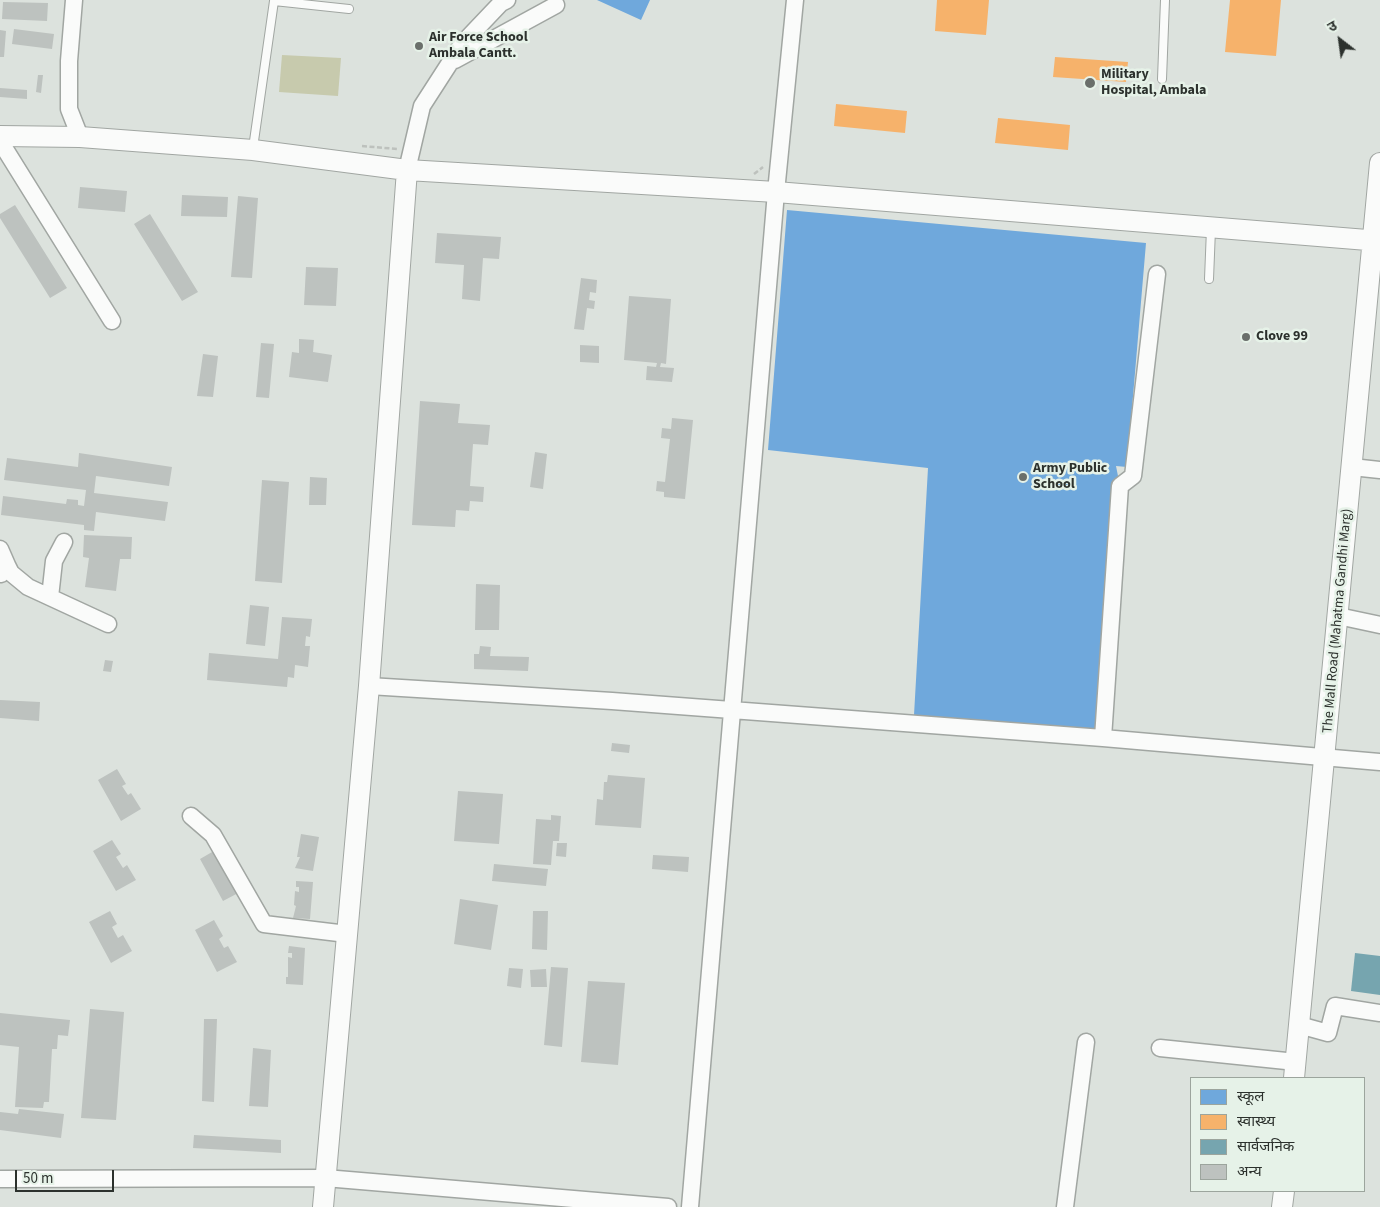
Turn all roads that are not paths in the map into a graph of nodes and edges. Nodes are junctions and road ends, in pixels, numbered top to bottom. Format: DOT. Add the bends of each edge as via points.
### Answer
graph roads {
  1 [pos="74,0"];
  2 [pos="274,0"];
  3 [pos="507,0"];
  4 [pos="795,0"];
  5 [pos="1165,0"];
  6 [pos="556,5"];
  7 [pos="349,9"];
  8 [pos="450,64"];
  9 [pos="1162,79"];
  10 [pos="0,136"];
  11 [pos="80,137"];
  12 [pos="0,141"];
  13 [pos="253,150"];
  14 [pos="1380,163"];
  15 [pos="407,170"];
  16 [pos="776,192"];
  17 [pos="1211,227"];
  18 [pos="1377,240"];
  19 [pos="1157,274"];
  20 [pos="1209,280"];
  21 [pos="112,322"];
  22 [pos="1352,467"];
  23 [pos="1380,470"];
  24 [pos="64,542"];
  25 [pos="0,549"];
  26 [pos="3,570"];
  27 [pos="50,597"];
  28 [pos="1338,616"];
  29 [pos="108,624"];
  30 [pos="1380,625"];
  31 [pos="369,686"];
  32 [pos="732,711"];
  33 [pos="1103,738"];
  34 [pos="1325,758"];
  35 [pos="1380,762"];
  36 [pos="191,816"];
  37 [pos="347,934"];
  38 [pos="1380,1013"];
  39 [pos="1299,1025"];
  40 [pos="1086,1042"];
  41 [pos="1160,1048"];
  42 [pos="1295,1070"];
  43 [pos="325,1178"];
  44 [pos="0,1179"];
  45 [pos="1284,1192"];
  46 [pos="322,1207"];
  47 [pos="668,1207"];
  48 [pos="690,1207"];
  49 [pos="1066,1207"];
  50 [pos="1282,1207"];
  1 -- 11 [label="street" via="69,109"];
  2 -- 7 [label="lane"];
  2 -- 13 [label="lane"];
  3 -- 8 [label="street" via="462,44"];
  4 -- 16 [label="street"];
  5 -- 9 [label="lane"];
  6 -- 8 [label="street"];
  8 -- 15 [label="street" via="422,106"];
  10 -- 11 [label="street"];
  11 -- 13 [label="street"];
  12 -- 21 [label="street"];
  13 -- 15 [label="street"];
  14 -- 18 [label="street, The Mall Road (Mahatma Gandhi Marg)"];
  15 -- 16 [label="street"];
  15 -- 31 [label="street"];
  16 -- 17 [label="street"];
  16 -- 32 [label="street"];
  17 -- 18 [label="street"];
  17 -- 20 [label="lane"];
  18 -- 22 [label="street, The Mall Road (Mahatma Gandhi Marg)"];
  19 -- 33 [label="street" via="1133,476 1120,486"];
  22 -- 23 [label="street"];
  22 -- 28 [label="street, The Mall Road (Mahatma Gandhi Marg)"];
  24 -- 27 [label="street" via="54,561"];
  25 -- 26 [label="street"];
  26 -- 27 [label="street"];
  27 -- 29 [label="street"];
  28 -- 30 [label="street"];
  28 -- 34 [label="street, The Mall Road (Mahatma Gandhi Marg)"];
  31 -- 32 [label="street"];
  31 -- 37 [label="street"];
  32 -- 33 [label="street"];
  32 -- 48 [label="street"];
  33 -- 34 [label="street"];
  34 -- 35 [label="street"];
  34 -- 39 [label="street, The Mall Road (Mahatma Gandhi Marg)"];
  36 -- 37 [label="street" via="213,835 264,924"];
  37 -- 43 [label="street"];
  38 -- 39 [label="street" via="1335,1006 1328,1033"];
  39 -- 42 [label="street, The Mall Road (Mahatma Gandhi Marg)"];
  40 -- 49 [label="street"];
  41 -- 42 [label="street"];
  43 -- 44 [label="street"];
  43 -- 46 [label="street"];
  43 -- 47 [label="street"];
  45 -- 50 [label="street"];
}
